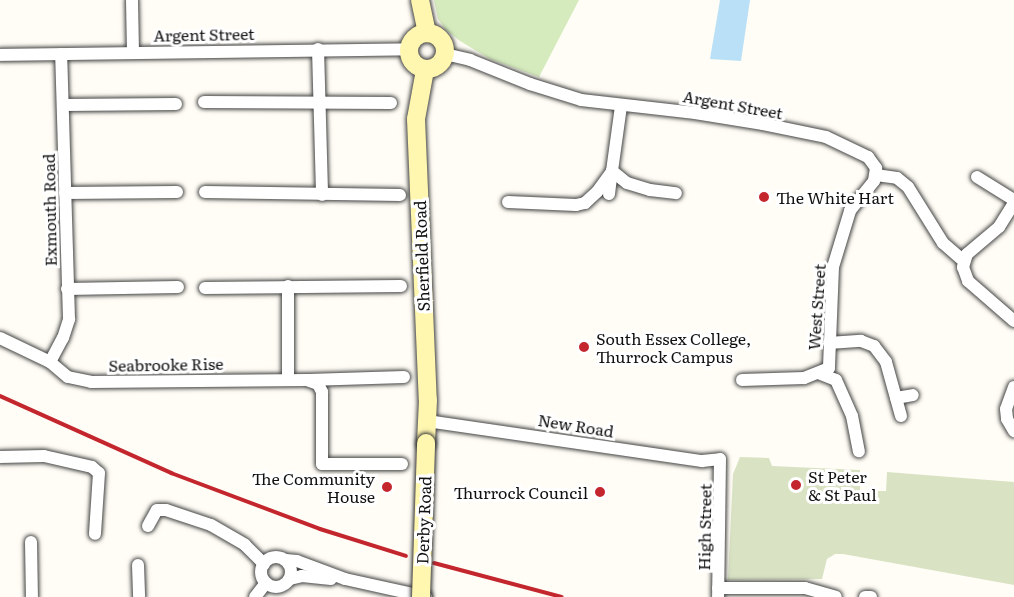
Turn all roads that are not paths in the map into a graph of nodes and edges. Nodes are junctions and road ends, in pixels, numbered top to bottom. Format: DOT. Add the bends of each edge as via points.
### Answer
graph roads {
  1 [pos="132,0"];
  2 [pos="420,0"];
  3 [pos="427,33"];
  4 [pos="318,49"];
  5 [pos="409,49"];
  6 [pos="133,52"];
  7 [pos="0,54"];
  8 [pos="61,54"];
  9 [pos="446,54"];
  10 [pos="425,70"];
  11 [pos="204,102"];
  12 [pos="320,103"];
  13 [pos="392,103"];
  14 [pos="176,104"];
  15 [pos="63,105"];
  16 [pos="621,106"];
  17 [pos="612,171"];
  18 [pos="876,175"];
  19 [pos="977,177"];
  20 [pos="177,192"];
  21 [pos="205,192"];
  22 [pos="65,193"];
  23 [pos="676,193"];
  24 [pos="609,194"];
  25 [pos="322,195"];
  26 [pos="400,195"];
  27 [pos="1014,201"];
  28 [pos="508,202"];
  29 [pos="964,261"];
  30 [pos="288,286"];
  31 [pos="401,286"];
  32 [pos="178,287"];
  33 [pos="205,288"];
  34 [pos="67,289"];
  35 [pos="1014,321"];
  36 [pos="0,338"];
  37 [pos="830,343"];
  38 [pos="50,362"];
  39 [pos="818,373"];
  40 [pos="404,377"];
  41 [pos="288,379"];
  42 [pos="307,380"];
  43 [pos="742,380"];
  44 [pos="1014,387"];
  45 [pos="913,395"];
  46 [pos="896,398"];
  47 [pos="901,416"];
  48 [pos="427,421"];
  49 [pos="1014,431"];
  50 [pos="426,443"];
  51 [pos="859,451"];
  52 [pos="0,458"];
  53 [pos="720,459"];
  54 [pos="402,464"];
  55 [pos="148,526"];
  56 [pos="95,534"];
  57 [pos="31,542"];
  58 [pos="286,561"];
  59 [pos="264,564"];
  60 [pos="138,566"];
  61 [pos="290,579"];
  62 [pos="345,579"];
  63 [pos="266,583"];
  64 [pos="718,592"];
  65 [pos="809,593"];
  66 [pos="32,597"];
  67 [pos="139,597"];
  68 [pos="255,597"];
  69 [pos="420,597"];
  70 [pos="426,597"];
  71 [pos="836,597"];
  72 [pos="865,597"];
  73 [pos="871,597"];
  1 -- 6 [label="street"];
  2 -- 3 [label="main road"];
  3 -- 5 [label="main road" via="417,36"];
  3 -- 9 [label="main road" via="441,39"];
  4 -- 5 [label="street, Argent Street"];
  4 -- 6 [label="street, Argent Street"];
  4 -- 12 [label="street"];
  5 -- 10 [label="main road" via="411,60"];
  6 -- 8 [label="street, Argent Street"];
  7 -- 8 [label="street, Argent Street"];
  8 -- 15 [label="street, Exmouth Road"];
  9 -- 10 [label="main road" via="440,64"];
  9 -- 16 [label="street, Argent Street" via="575,98"];
  10 -- 48 [label="main road, Sherfield Road" via="416,119"];
  11 -- 12 [label="street"];
  12 -- 13 [label="street"];
  12 -- 25 [label="street"];
  14 -- 15 [label="street"];
  15 -- 22 [label="street, Exmouth Road"];
  16 -- 17 [label="street"];
  16 -- 18 [label="street, Argent Street" via="728,118 826,137 868,156"];
  17 -- 23 [label="street" via="627,183"];
  17 -- 24 [label="street"];
  17 -- 28 [label="street" via="585,203"];
  18 -- 29 [label="street" via="897,178 908,187 943,243"];
  18 -- 37 [label="street, West Street" via="850,211 833,267"];
  19 -- 27 [label="street"];
  20 -- 22 [label="street"];
  21 -- 25 [label="street"];
  22 -- 34 [label="street, Exmouth Road"];
  25 -- 26 [label="street"];
  27 -- 29 [label="street" via="999,227"];
  29 -- 35 [label="street" via="968,281"];
  30 -- 31 [label="street"];
  30 -- 33 [label="street"];
  30 -- 41 [label="street"];
  32 -- 34 [label="street"];
  34 -- 38 [label="street, Exmouth Road" via="69,319"];
  36 -- 38 [label="street"];
  37 -- 39 [label="street, West Street" via="829,368"];
  37 -- 46 [label="street" via="861,341 874,346 886,362"];
  38 -- 41 [label="street, Seabrooke Rise" via="68,377 90,382"];
  39 -- 43 [label="street, West Street" via="804,378"];
  39 -- 51 [label="street, West Street" via="836,380 852,416"];
  40 -- 42 [label="street, Seabrooke Rise"];
  41 -- 42 [label="street, Seabrooke Rise"];
  42 -- 54 [label="street" via="318,384 322,392 322,464"];
  44 -- 49 [label="street" via="1006,409"];
  45 -- 46 [label="street"];
  46 -- 47 [label="street"];
  48 -- 50 [label="main road, Sherfield Road"];
  48 -- 53 [label="street, New Road" via="702,460"];
  50 -- 69 [label="main road, Derby Road, bridge"];
  52 -- 56 [label="street" via="44,456 92,467 99,473"];
  53 -- 64 [label="street, High Street"];
  55 -- 59 [label="street" via="157,510 166,510 211,525 245,545"];
  57 -- 66 [label="street"];
  58 -- 59 [label="street" via="276,557"];
  58 -- 61 [label="street" via="291,569"];
  58 -- 62 [label="street" via="297,561"];
  59 -- 63 [label="street"];
  60 -- 67 [label="street"];
  61 -- 62 [label="street"];
  61 -- 63 [label="street" via="279,587"];
  62 -- 70 [label="street"];
  63 -- 68 [label="street"];
  64 -- 65 [label="street"];
  65 -- 71 [label="street"];
  72 -- 73 [label="street"];
}
